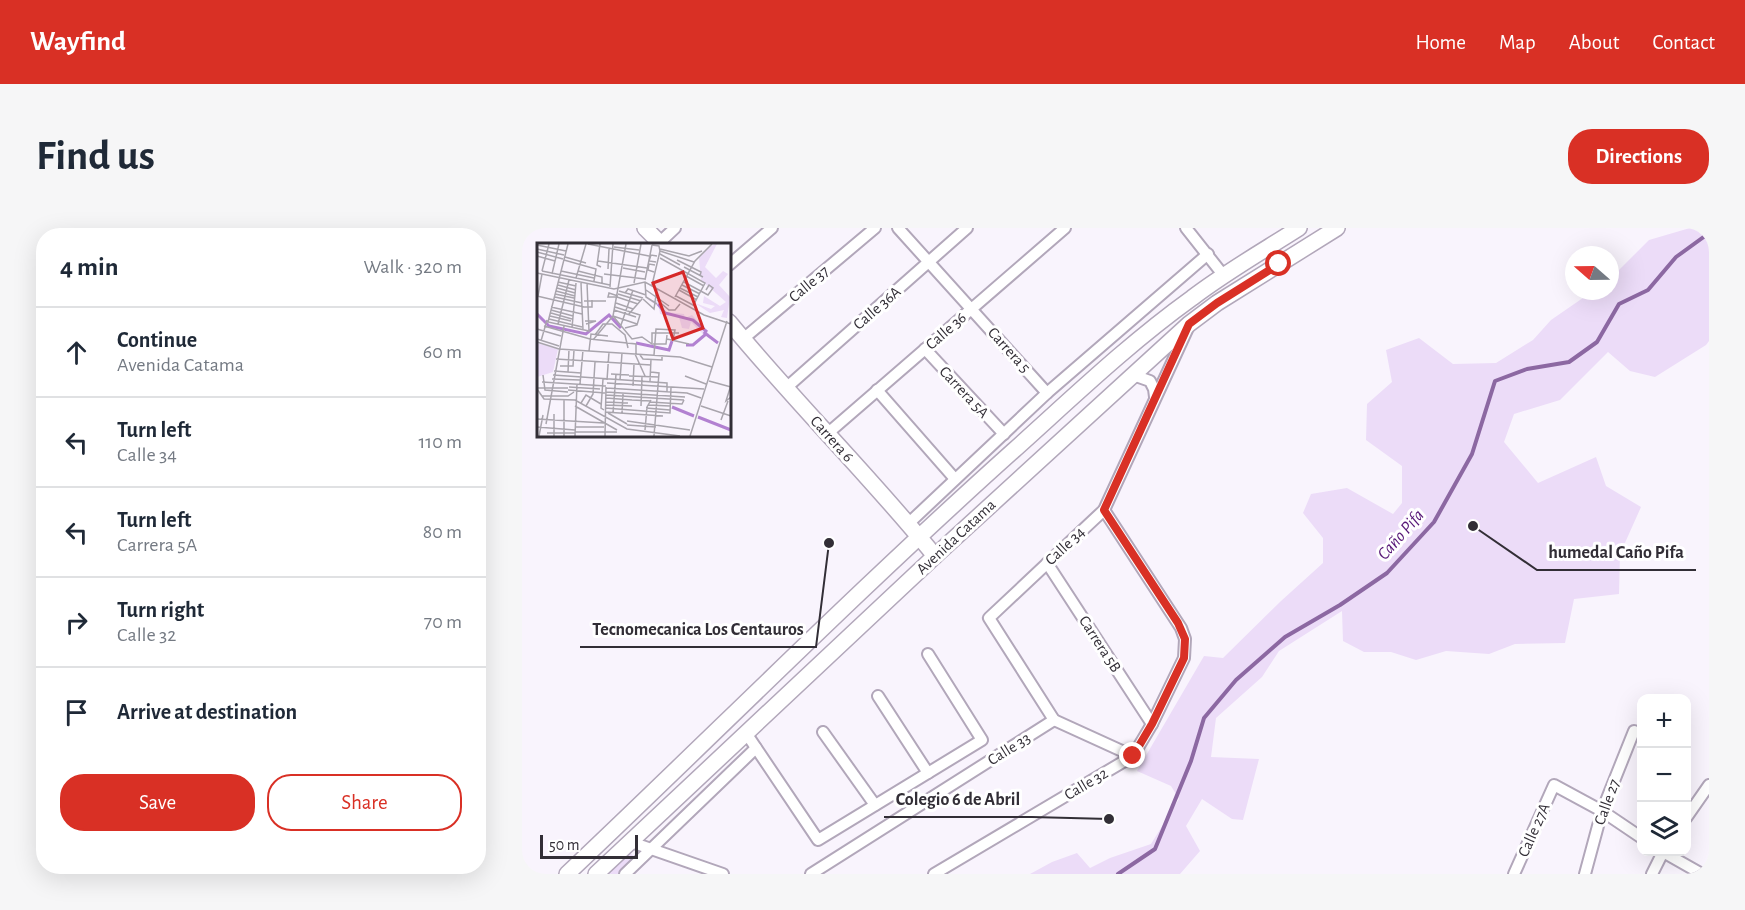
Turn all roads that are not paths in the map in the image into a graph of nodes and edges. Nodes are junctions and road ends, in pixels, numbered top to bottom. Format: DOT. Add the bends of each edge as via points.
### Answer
graph roads {
  1 [pos="645,228"];
  2 [pos="675,228"];
  3 [pos="772,228"];
  4 [pos="875,228"];
  5 [pos="898,228"];
  6 [pos="967,228"];
  7 [pos="1065,228"];
  8 [pos="1186,228"];
  9 [pos="1299,228"];
  10 [pos="1337,228"];
  11 [pos="659,243"];
  12 [pos="661,243"];
  13 [pos="1208,254"];
  14 [pos="929,262"];
  15 [pos="730,264"];
  16 [pos="1224,276"];
  17 [pos="972,309"];
  18 [pos="730,323"];
  19 [pos="1189,324"];
  20 [pos="743,339"];
  21 [pos="925,349"];
  22 [pos="1133,375"];
  23 [pos="786,388"];
  24 [pos="877,390"];
  25 [pos="1047,393"];
  26 [pos="1155,398"];
  27 [pos="827,434"];
  28 [pos="1004,434"];
  29 [pos="955,479"];
  30 [pos="1104,510"];
  31 [pos="909,523"];
  32 [pos="919,537"];
  33 [pos="935,556"];
  34 [pos="1047,563"];
  35 [pos="928,654"];
  36 [pos="878,696"];
  37 [pos="1054,720"];
  38 [pos="1152,724"];
  39 [pos="1634,731"];
  40 [pos="823,732"];
  41 [pos="746,733"];
  42 [pos="756,748"];
  43 [pos="1133,756"];
  44 [pos="928,773"];
  45 [pos="1709,785"];
  46 [pos="875,805"];
  47 [pos="1602,811"];
  48 [pos="1691,811"];
  49 [pos="1637,835"];
  50 [pos="631,842"];
  51 [pos="650,849"];
  52 [pos="1661,856"];
  53 [pos="1670,856"];
  54 [pos="717,873"];
  55 [pos="567,874"];
  56 [pos="596,874"];
  57 [pos="625,874"];
  58 [pos="812,874"];
  59 [pos="934,874"];
  60 [pos="1514,874"];
  61 [pos="1585,874"];
  62 [pos="1652,874"];
  63 [pos="1702,874"];
  1 -- 11 [label="main road"];
  2 -- 12 [label="street"];
  3 -- 15 [label="street"];
  4 -- 20 [label="street, Calle 37"];
  5 -- 14 [label="street, Carrera 5"];
  6 -- 14 [label="street, Calle 36A"];
  7 -- 17 [label="street, Calle 36"];
  8 -- 13 [label="street"];
  9 -- 16 [label="main road, Avenida Catama"];
  10 -- 19 [label="main road, Avenida Catama"];
  13 -- 16 [label="street"];
  13 -- 25 [label="street"];
  14 -- 17 [label="street, Carrera 5"];
  14 -- 23 [label="street, Calle 36A"];
  16 -- 32 [label="main road, Avenida Catama" via="1149,331"];
  17 -- 21 [label="street, Calle 36"];
  17 -- 25 [label="street, Carrera 5"];
  18 -- 20 [label="main road, Carrera 6"];
  19 -- 22 [label="main road, Avenida Catama"];
  19 -- 26 [label="street, Calle 34"];
  20 -- 23 [label="main road, Carrera 6"];
  21 -- 24 [label="street, Calle 36"];
  21 -- 28 [label="street, Carrera 5A"];
  22 -- 26 [label="street" via="1150,381"];
  22 -- 33 [label="main road, Avenida Catama"];
  23 -- 27 [label="main road, Carrera 6"];
  24 -- 27 [label="street, Calle 36"];
  24 -- 29 [label="street"];
  25 -- 28 [label="street"];
  26 -- 30 [label="street, Calle 34"];
  27 -- 31 [label="main road, Carrera 6"];
  28 -- 29 [label="street"];
  29 -- 31 [label="street"];
  30 -- 34 [label="street, Calle 34"];
  30 -- 38 [label="street, Calle 32" via="1184,634 1184,658"];
  31 -- 32 [label="main road, Carrera 6"];
  32 -- 33 [label="main road, Carrera 6"];
  32 -- 55 [label="main road, Avenida Catama"];
  33 -- 41 [label="main road, Avenida Catama"];
  34 -- 37 [label="street, Calle 34" via="989,618"];
  34 -- 38 [label="street, Carrera 5B"];
  35 -- 44 [label="street" via="982,740"];
  36 -- 44 [label="street"];
  37 -- 43 [label="street"];
  37 -- 58 [label="street, Calle 33"];
  38 -- 43 [label="street, Calle 32"];
  39 -- 47 [label="street, Calle 27"];
  40 -- 46 [label="street"];
  41 -- 42 [label="street"];
  41 -- 50 [label="main road, Avenida Catama"];
  42 -- 46 [label="street" via="818,840"];
  42 -- 51 [label="street"];
  43 -- 59 [label="street, Calle 32"];
  44 -- 46 [label="street"];
  45 -- 48 [label="street"];
  47 -- 49 [label="street"];
  47 -- 60 [label="street, Calle 27A" via="1554,785"];
  47 -- 61 [label="street, Calle 27"];
  50 -- 51 [label="street"];
  50 -- 56 [label="main road, Avenida Catama"];
  51 -- 54 [label="street"];
  51 -- 57 [label="street"];
  52 -- 62 [label="street"];
  53 -- 63 [label="street"];
}
